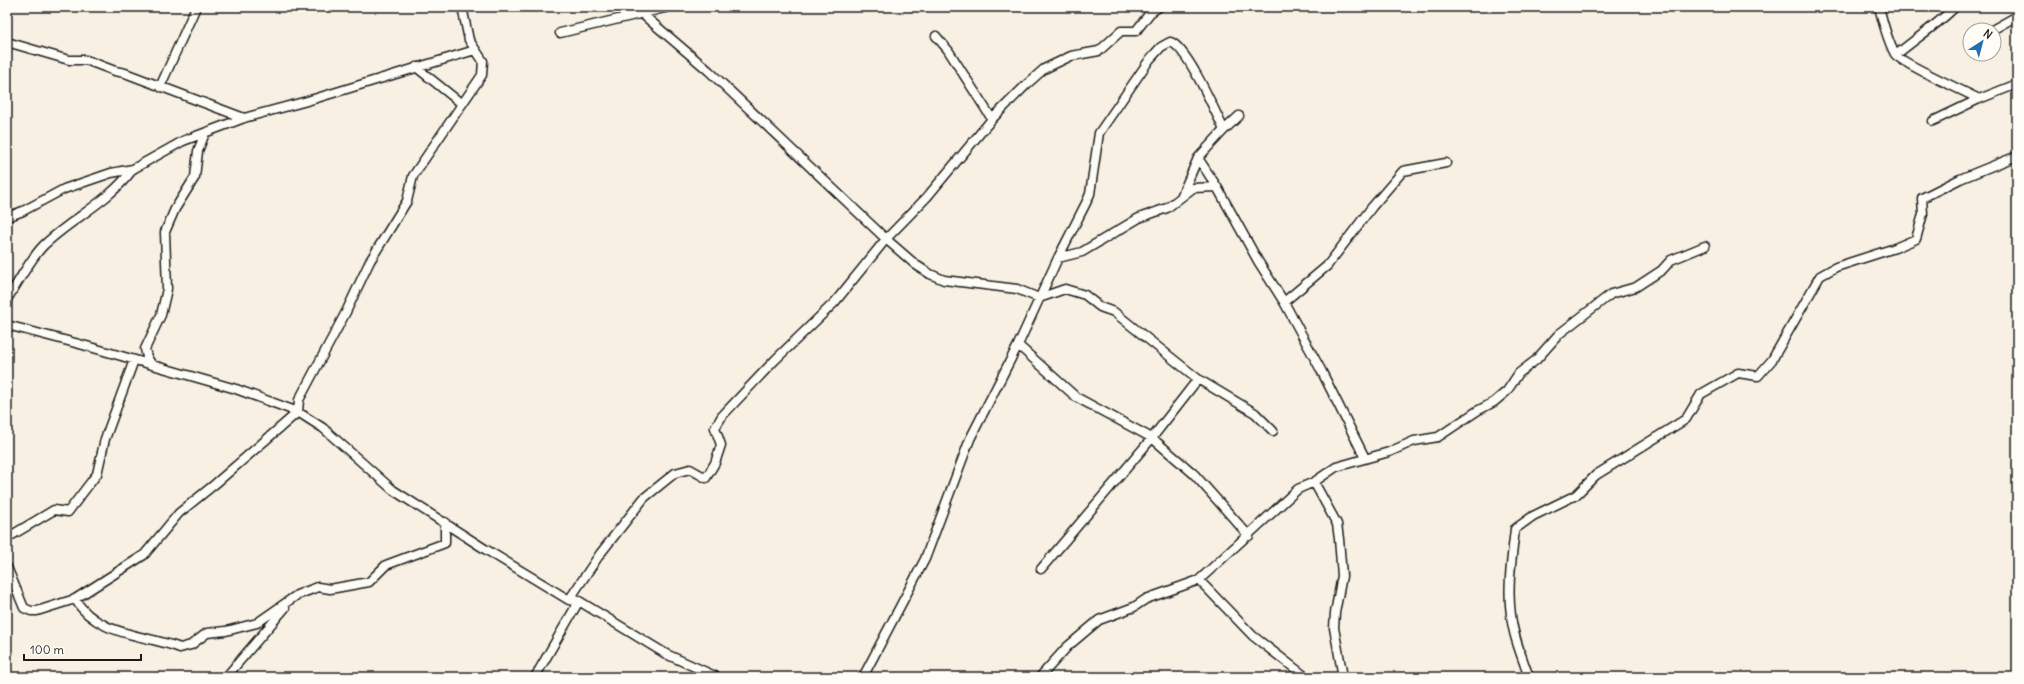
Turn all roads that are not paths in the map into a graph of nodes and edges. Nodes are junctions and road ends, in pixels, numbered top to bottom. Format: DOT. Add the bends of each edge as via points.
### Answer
graph roads {
  1 [pos="196,7"];
  2 [pos="462,7"];
  3 [pos="634,7"];
  4 [pos="669,7"];
  5 [pos="1159,7"];
  6 [pos="1879,7"];
  7 [pos="1954,7"];
  8 [pos="640,13"];
  9 [pos="2017,16"];
  10 [pos="2002,24"];
  11 [pos="560,33"];
  12 [pos="936,36"];
  13 [pos="7,42"];
  14 [pos="475,50"];
  15 [pos="1896,55"];
  16 [pos="416,67"];
  17 [pos="2017,84"];
  18 [pos="160,87"];
  19 [pos="1979,99"];
  20 [pos="462,104"];
  21 [pos="1240,116"];
  22 [pos="244,118"];
  23 [pos="992,119"];
  24 [pos="1933,121"];
  25 [pos="1224,130"];
  26 [pos="205,133"];
  27 [pos="2017,156"];
  28 [pos="1198,158"];
  29 [pos="1446,163"];
  30 [pos="133,169"];
  31 [pos="1217,187"];
  32 [pos="1180,199"];
  33 [pos="7,217"];
  34 [pos="886,239"];
  35 [pos="1705,246"];
  36 [pos="1058,258"];
  37 [pos="1039,298"];
  38 [pos="7,299"];
  39 [pos="1284,302"];
  40 [pos="7,325"];
  41 [pos="1018,345"];
  42 [pos="134,360"];
  43 [pos="152,365"];
  44 [pos="1198,379"];
  45 [pos="298,412"];
  46 [pos="1273,431"];
  47 [pos="1152,438"];
  48 [pos="1366,458"];
  49 [pos="1314,482"];
  50 [pos="445,522"];
  51 [pos="1249,536"];
  52 [pos="7,538"];
  53 [pos="7,568"];
  54 [pos="1041,569"];
  55 [pos="1199,580"];
  56 [pos="293,598"];
  57 [pos="75,599"];
  58 [pos="569,600"];
  59 [pos="579,601"];
  60 [pos="226,677"];
  61 [pos="535,677"];
  62 [pos="717,677"];
  63 [pos="863,677"];
  64 [pos="1040,677"];
  65 [pos="1306,677"];
  66 [pos="1343,677"];
  67 [pos="1529,677"];
  1 -- 18 [label="street"];
  2 -- 14 [label="street" via="469,40"];
  3 -- 8 [label="street"];
  4 -- 8 [label="street"];
  5 -- 23 [label="street" via="1150,13 1136,31 1121,31 1099,51 1071,56 1044,69"];
  6 -- 15 [label="street"];
  7 -- 15 [label="street"];
  8 -- 11 [label="street"];
  8 -- 34 [label="street" via="709,71"];
  9 -- 10 [label="street"];
  12 -- 23 [label="street" via="948,50"];
  13 -- 18 [label="street" via="69,60 86,60 125,72"];
  14 -- 16 [label="street"];
  14 -- 20 [label="street" via="483,61 484,68"];
  15 -- 19 [label="street" via="1910,66"];
  16 -- 20 [label="street"];
  16 -- 22 [label="street"];
  17 -- 19 [label="street"];
  18 -- 22 [label="street"];
  19 -- 24 [label="street"];
  20 -- 45 [label="street" via="413,176 407,201 370,262 299,400"];
  21 -- 25 [label="street"];
  22 -- 26 [label="street"];
  23 -- 34 [label="street" via="927,197"];
  25 -- 28 [label="street"];
  25 -- 36 [label="street" via="1196,72 1179,48 1170,42 1161,47 1099,133 1090,194"];
  26 -- 30 [label="street" via="157,154"];
  26 -- 43 [label="street" via="198,151 195,177 175,209 166,232 167,289 161,315 145,349"];
  27 -- 67 [label="street" via="1960,179 1922,198 1923,214 1916,239 1836,266 1820,276 1772,360 1758,376 1738,373 1701,394 1686,419 1596,474 1576,495 1532,516 1515,529 1510,614"];
  28 -- 31 [label="street"];
  28 -- 32 [label="street"];
  29 -- 39 [label="street" via="1403,171 1327,266"];
  30 -- 33 [label="street" via="64,189"];
  30 -- 38 [label="street" via="117,188 45,244"];
  31 -- 32 [label="street" via="1193,188"];
  31 -- 39 [label="street"];
  32 -- 36 [label="street" via="1167,208 1140,218 1082,252"];
  34 -- 37 [label="street" via="916,265 944,280 1018,289"];
  34 -- 58 [label="street" via="835,302 722,416 715,428 721,445 706,478 690,470 675,473 644,498 600,554"];
  35 -- 48 [label="street" via="1670,260 1662,270 1636,287 1611,294 1559,334 1494,402 1438,437 1414,441 1389,452"];
  36 -- 37 [label="street"];
  37 -- 41 [label="street"];
  37 -- 44 [label="street" via="1065,289 1086,295 1100,307 1114,312"];
  39 -- 48 [label="street"];
  40 -- 42 [label="street"];
  41 -- 47 [label="street" via="1076,397"];
  41 -- 63 [label="street" via="970,439 925,559"];
  42 -- 43 [label="street"];
  42 -- 52 [label="street" via="105,439 97,474 68,512 54,510"];
  43 -- 45 [label="street" via="236,389"];
  44 -- 46 [label="street" via="1255,413"];
  44 -- 47 [label="street"];
  45 -- 50 [label="street" via="323,428 393,490"];
  45 -- 57 [label="street" via="179,513 144,555"];
  47 -- 51 [label="street" via="1194,474"];
  47 -- 54 [label="street"];
  48 -- 49 [label="street" via="1336,467"];
  49 -- 51 [label="street" via="1298,489"];
  49 -- 66 [label="street" via="1337,524 1340,539 1342,576 1334,628"];
  50 -- 56 [label="street" via="445,543 386,565 369,582 330,589 318,587"];
  50 -- 58 [label="street"];
  51 -- 55 [label="street"];
  53 -- 57 [label="street" via="24,608 37,611"];
  55 -- 64 [label="street" via="1146,599 1134,607 1099,620 1067,647"];
  55 -- 65 [label="street" via="1253,636"];
  56 -- 57 [label="street" via="257,623 207,633 192,645 180,648 106,627 84,611"];
  56 -- 60 [label="street"];
  58 -- 59 [label="street"];
  59 -- 61 [label="street"];
  59 -- 62 [label="street" via="666,654"];
}
